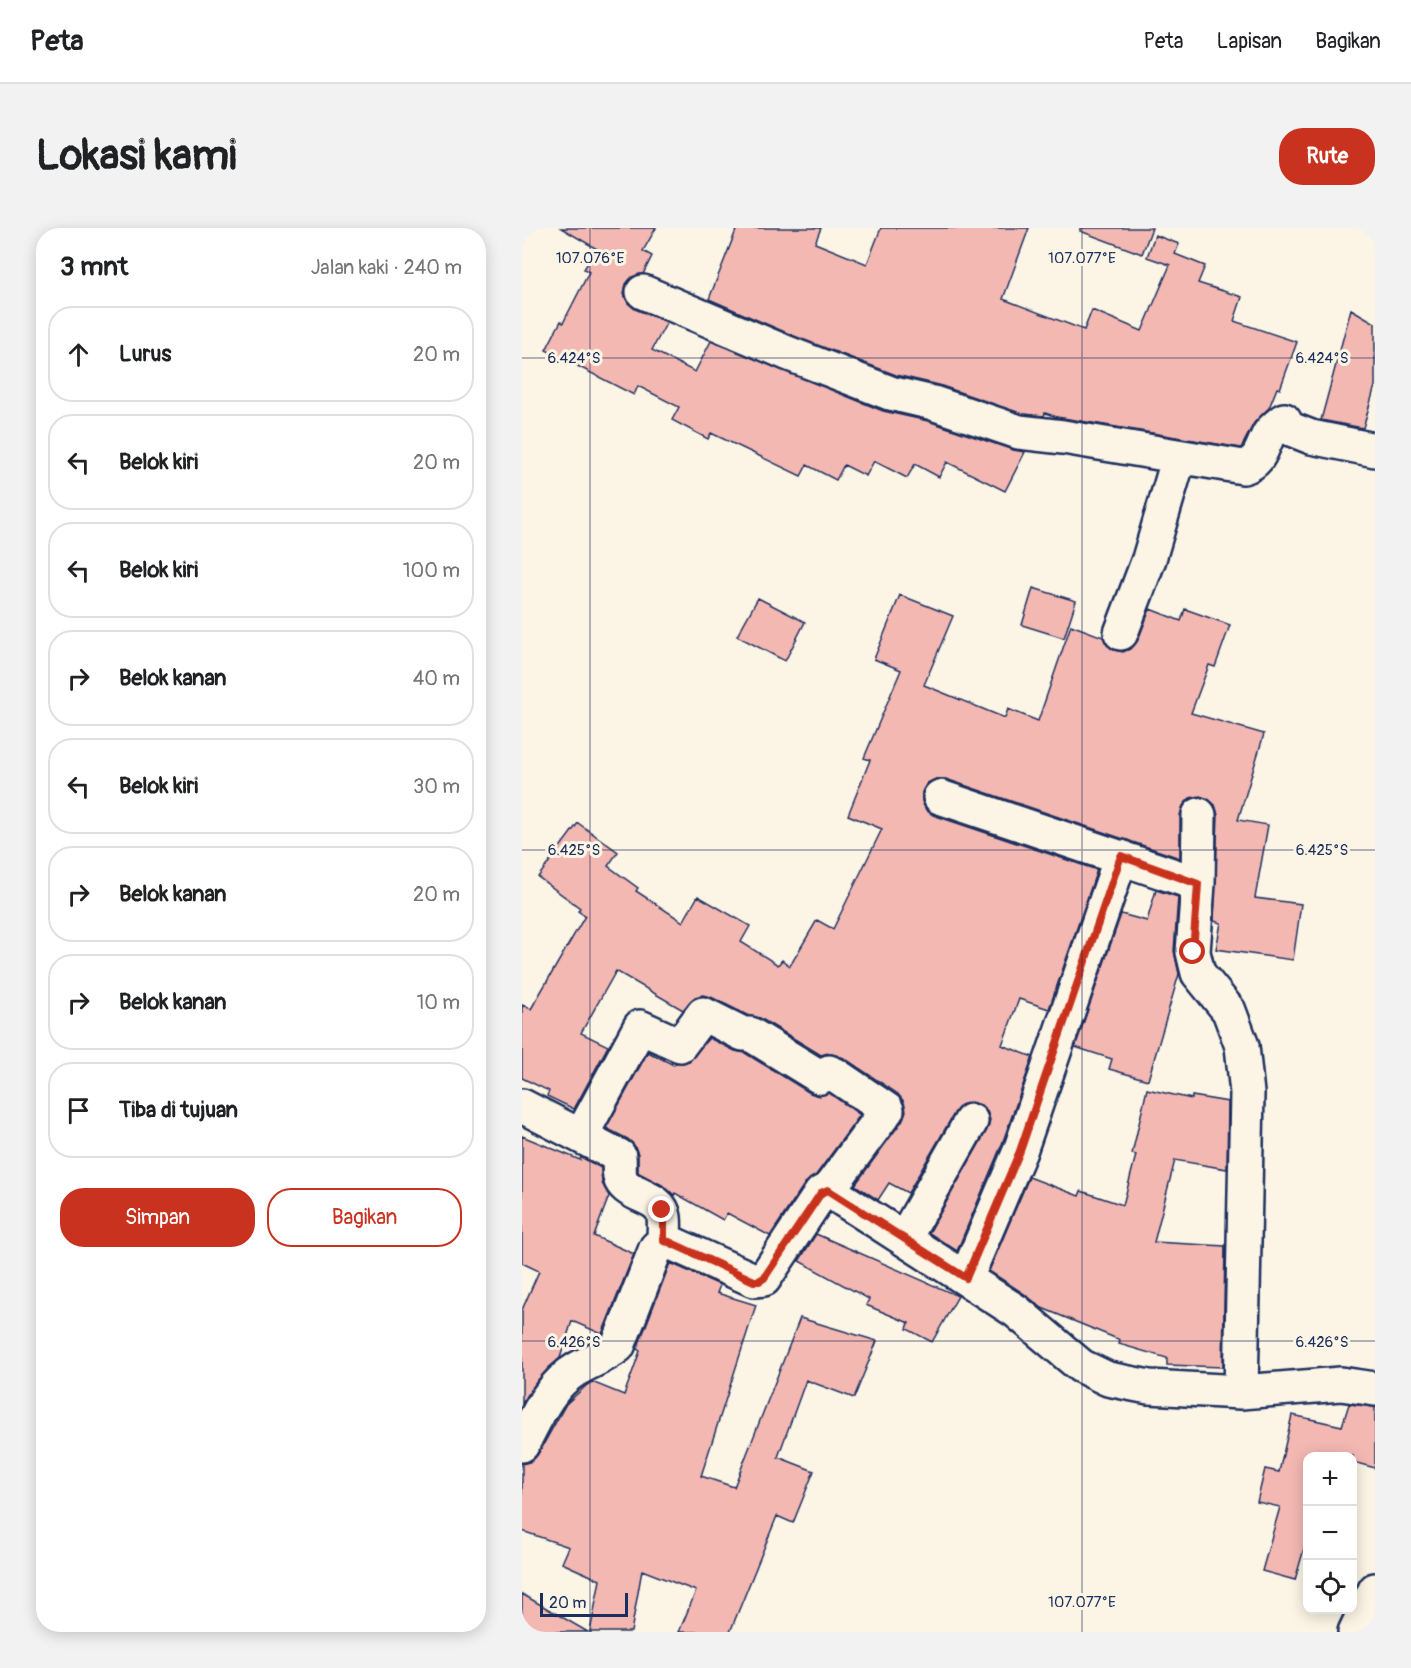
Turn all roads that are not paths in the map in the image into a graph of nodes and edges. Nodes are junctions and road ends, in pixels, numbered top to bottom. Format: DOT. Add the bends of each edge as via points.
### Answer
graph roads {
  1 [pos="643,292"];
  2 [pos="1375,450"];
  3 [pos="1179,457"];
  4 [pos="1120,633"];
  5 [pos="939,797"];
  6 [pos="1199,815"];
  7 [pos="1121,856"];
  8 [pos="1198,884"];
  9 [pos="522,1106"];
  10 [pos="970,1121"];
  11 [pos="581,1136"];
  12 [pos="828,1190"];
  13 [pos="904,1239"];
  14 [pos="664,1241"];
  15 [pos="966,1278"];
  16 [pos="1375,1389"];
  17 [pos="1241,1392"];
  18 [pos="522,1445"];
  19 [pos="1375,1590"];
  20 [pos="1355,1632"];
  1 -- 3 [label="street" via="890,393 1019,432"];
  2 -- 3 [label="street" via="1311,437 1288,428 1284,420 1271,431 1251,465"];
  3 -- 4 [label="street" via="1149,559"];
  5 -- 7 [label="street"];
  6 -- 8 [label="street"];
  7 -- 8 [label="street"];
  7 -- 15 [label="street" via="1020,1151"];
  8 -- 17 [label="street" via="1193,952 1198,973 1229,1011 1242,1046 1246,1093"];
  9 -- 11 [label="street"];
  10 -- 13 [label="street"];
  11 -- 12 [label="street" via="640,1027 680,1045 703,1014 750,1034 820,1077 829,1072 834,1074 887,1110"];
  11 -- 14 [label="street" via="619,1156 622,1181 658,1204 664,1216"];
  12 -- 13 [label="street"];
  12 -- 14 [label="street" via="821,1193 759,1281"];
  13 -- 15 [label="street"];
  14 -- 18 [label="street" via="656,1248 618,1346 563,1380 546,1398"];
  15 -- 17 [label="street" via="1016,1311 1081,1366 1108,1379 1149,1387"];
  16 -- 17 [label="street" via="1341,1384"];
  19 -- 20 [label="street"];
}
